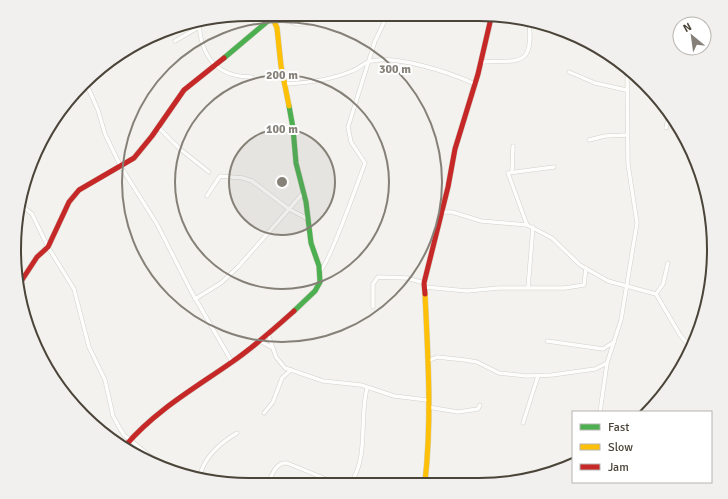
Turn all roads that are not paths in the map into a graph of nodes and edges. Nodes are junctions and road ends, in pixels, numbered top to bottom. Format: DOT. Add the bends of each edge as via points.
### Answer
graph roads {
  1 [pos="268,21"];
  2 [pos="274,21"];
  3 [pos="289,21"];
  4 [pos="384,21"];
  5 [pos="490,21"];
  6 [pos="306,24"];
  7 [pos="199,27"];
  8 [pos="529,27"];
  9 [pos="175,41"];
  10 [pos="368,62"];
  11 [pos="481,62"];
  12 [pos="215,65"];
  13 [pos="569,72"];
  14 [pos="627,76"];
  15 [pos="252,77"];
  16 [pos="284,84"];
  17 [pos="475,84"];
  18 [pos="88,88"];
  19 [pos="626,90"];
  20 [pos="667,122"];
  21 [pos="159,128"];
  22 [pos="666,128"];
  23 [pos="627,135"];
  24 [pos="589,140"];
  25 [pos="514,146"];
  26 [pos="121,167"];
  27 [pos="554,167"];
  28 [pos="210,172"];
  29 [pos="512,172"];
  30 [pos="304,192"];
  31 [pos="207,196"];
  32 [pos="25,208"];
  33 [pos="289,208"];
  34 [pos="442,212"];
  35 [pos="308,219"];
  36 [pos="527,224"];
  37 [pos="533,227"];
  38 [pos="48,247"];
  39 [pos="668,264"];
  40 [pos="586,268"];
  41 [pos="319,272"];
  42 [pos="23,278"];
  43 [pos="424,285"];
  44 [pos="627,286"];
  45 [pos="528,288"];
  46 [pos="656,294"];
  47 [pos="195,299"];
  48 [pos="373,307"];
  49 [pos="268,334"];
  50 [pos="260,341"];
  51 [pos="547,341"];
  52 [pos="615,341"];
  53 [pos="687,344"];
  54 [pos="271,347"];
  55 [pos="428,361"];
  56 [pos="232,362"];
  57 [pos="606,364"];
  58 [pos="291,370"];
  59 [pos="538,376"];
  60 [pos="367,388"];
  61 [pos="427,400"];
  62 [pos="480,405"];
  63 [pos="428,407"];
  64 [pos="600,411"];
  65 [pos="264,413"];
  66 [pos="523,423"];
  67 [pos="237,433"];
  68 [pos="130,440"];
  69 [pos="128,442"];
  70 [pos="146,453"];
  71 [pos="201,473"];
  72 [pos="270,478"];
  73 [pos="323,478"];
  74 [pos="354,478"];
  75 [pos="425,478"];
  1 -- 12 [label="street"];
  2 -- 16 [label="street"];
  3 -- 6 [label="street"];
  4 -- 10 [label="street"];
  5 -- 11 [label="street"];
  7 -- 9 [label="street"];
  7 -- 12 [label="street" via="204,51"];
  8 -- 11 [label="street" via="529,54 526,57 520,60"];
  10 -- 16 [label="street" via="352,71 310,82"];
  10 -- 17 [label="street" via="416,64 457,75"];
  10 -- 41 [label="street" via="348,127 351,142 366,163 338,237 324,268"];
  11 -- 17 [label="street"];
  12 -- 15 [label="street" via="238,77"];
  12 -- 21 [label="street" via="184,90"];
  13 -- 19 [label="street" via="595,83"];
  14 -- 19 [label="street"];
  16 -- 30 [label="street" via="293,128 296,163"];
  17 -- 34 [label="street" via="455,149"];
  18 -- 26 [label="street" via="105,134"];
  19 -- 23 [label="street"];
  20 -- 22 [label="street"];
  21 -- 26 [label="street" via="138,155"];
  21 -- 28 [label="street" via="180,149"];
  23 -- 24 [label="street"];
  23 -- 44 [label="street" via="628,164 637,224"];
  25 -- 29 [label="street"];
  26 -- 38 [label="street" via="79,190 69,202"];
  26 -- 47 [label="street" via="157,224"];
  27 -- 29 [label="street"];
  29 -- 36 [label="street" via="508,175"];
  30 -- 33 [label="street"];
  30 -- 35 [label="street"];
  31 -- 33 [label="street" via="220,176 243,178 252,181"];
  32 -- 38 [label="street" via="32,214"];
  33 -- 35 [label="street"];
  33 -- 47 [label="street" via="238,267 221,283"];
  34 -- 36 [label="street" via="452,212 481,221"];
  34 -- 43 [label="street"];
  35 -- 41 [label="street"];
  36 -- 37 [label="street"];
  37 -- 40 [label="street" via="552,238"];
  37 -- 45 [label="street"];
  38 -- 42 [label="street" via="37,257"];
  38 -- 68 [label="street" via="74,289 89,347 110,395 113,416 124,435"];
  39 -- 46 [label="street" via="663,284"];
  40 -- 44 [label="street" via="608,281"];
  40 -- 45 [label="street" via="584,284 566,288"];
  41 -- 49 [label="street" via="320,282 315,290"];
  43 -- 45 [label="street" via="467,291"];
  43 -- 48 [label="street" via="407,278 378,277 374,284"];
  43 -- 55 [label="street"];
  44 -- 46 [label="street"];
  44 -- 52 [label="street"];
  46 -- 53 [label="street"];
  47 -- 56 [label="street"];
  49 -- 50 [label="street"];
  49 -- 54 [label="street"];
  50 -- 54 [label="street"];
  50 -- 56 [label="street"];
  51 -- 52 [label="street" via="603,348"];
  52 -- 57 [label="street"];
  54 -- 58 [label="street" via="285,368"];
  55 -- 59 [label="street" via="438,357 465,360 477,362 499,373"];
  55 -- 61 [label="street"];
  56 -- 68 [label="street" via="152,416"];
  57 -- 59 [label="street" via="595,369"];
  57 -- 64 [label="street"];
  58 -- 60 [label="street" via="310,378"];
  58 -- 65 [label="street" via="282,378 273,402"];
  59 -- 66 [label="street"];
  60 -- 61 [label="street" via="394,396"];
  60 -- 74 [label="street" via="363,438"];
  61 -- 63 [label="street"];
  62 -- 63 [label="street" via="478,409 458,412"];
  63 -- 75 [label="street" via="429,445"];
  67 -- 71 [label="street" via="225,440 206,460"];
  68 -- 69 [label="street"];
  68 -- 70 [label="street"];
  72 -- 73 [label="street" via="277,464 281,462"];
}
